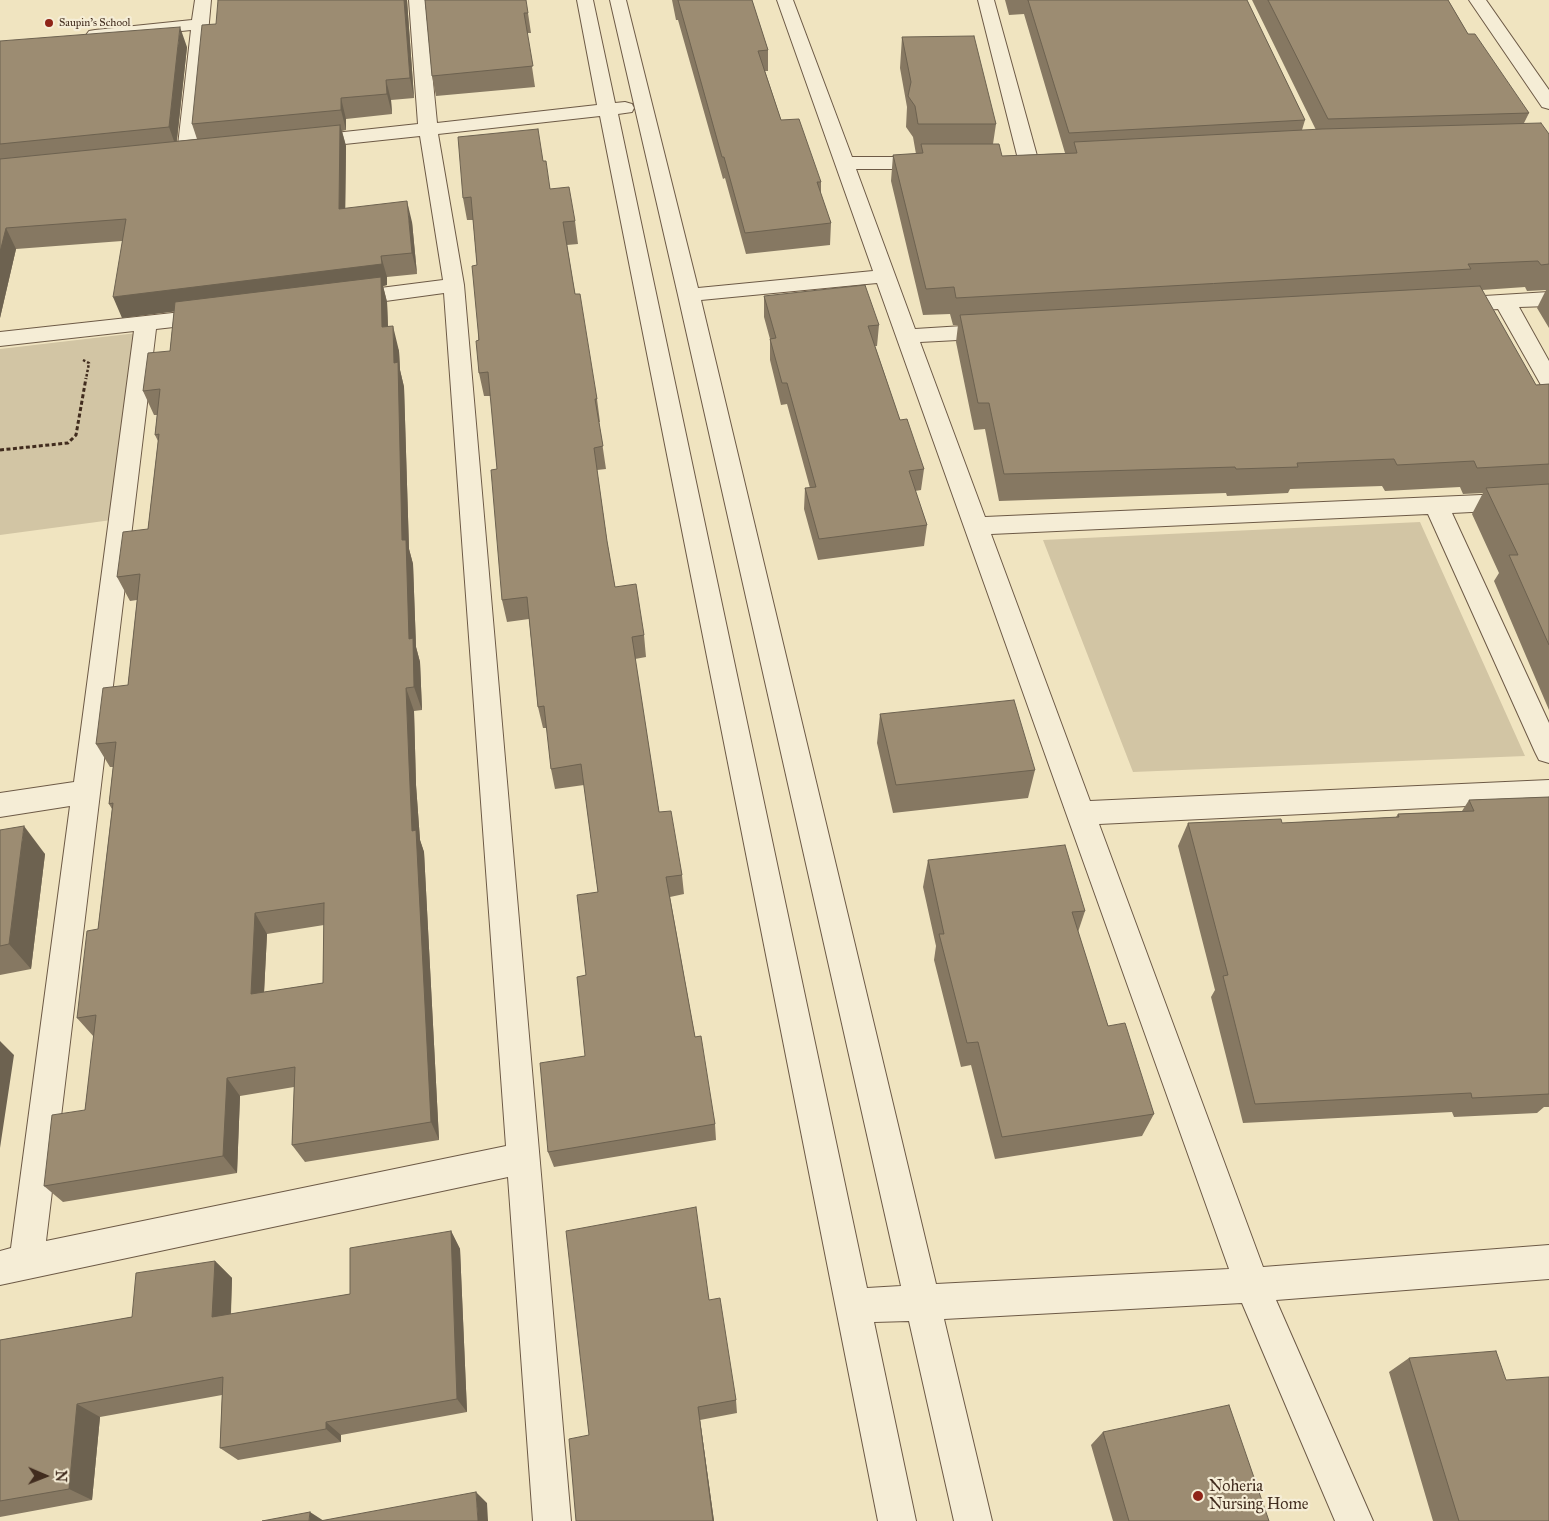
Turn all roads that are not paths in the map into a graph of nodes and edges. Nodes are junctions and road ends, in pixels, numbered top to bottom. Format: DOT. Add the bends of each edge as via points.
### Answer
graph roads {
  1 [pos="203,0"];
  2 [pos="417,0"];
  3 [pos="585,0"];
  4 [pos="618,0"];
  5 [pos="784,0"];
  6 [pos="986,0"];
  7 [pos="1477,0"];
  8 [pos="200,24"];
  9 [pos="76,36"];
  10 [pos="1549,103"];
  11 [pos="643,106"];
  12 [pos="608,110"];
  13 [pos="428,130"];
  14 [pos="293,144"];
  15 [pos="207,152"];
  16 [pos="187,154"];
  17 [pos="168,156"];
  18 [pos="1049,162"];
  19 [pos="844,163"];
  20 [pos="951,163"];
  21 [pos="1010,163"];
  22 [pos="1030,163"];
  23 [pos="884,276"];
  24 [pos="454,286"];
  25 [pos="689,295"];
  26 [pos="1549,299"];
  27 [pos="329,301"];
  28 [pos="1505,302"];
  29 [pos="1435,306"];
  30 [pos="233,313"];
  31 [pos="146,324"];
  32 [pos="1016,330"];
  33 [pos="907,336"];
  34 [pos="0,338"];
  35 [pos="1549,380"];
  36 [pos="1549,500"];
  37 [pos="1436,505"];
  38 [pos="976,526"];
  39 [pos="1549,752"];
  40 [pos="1549,791"];
  41 [pos="86,792"];
  42 [pos="0,805"];
  43 [pos="1080,813"];
  44 [pos="523,1158"];
  45 [pos="1549,1262"];
  46 [pos="13,1266"];
  47 [pos="1252,1285"];
  48 [pos="922,1302"];
  49 [pos="853,1306"];
  50 [pos="552,1521"];
  51 [pos="897,1521"];
  52 [pos="973,1521"];
  53 [pos="1354,1521"];
  1 -- 8 [label="street"];
  2 -- 13 [label="street"];
  3 -- 12 [label="street"];
  4 -- 11 [label="street"];
  5 -- 19 [label="street"];
  6 -- 22 [label="street"];
  7 -- 10 [label="street"];
  8 -- 9 [label="street"];
  8 -- 16 [label="street"];
  11 -- 12 [label="street"];
  11 -- 25 [label="street"];
  12 -- 13 [label="street"];
  12 -- 49 [label="street"];
  13 -- 14 [label="street"];
  13 -- 24 [label="street"];
  15 -- 16 [label="street"];
  16 -- 17 [label="street"];
  18 -- 22 [label="street"];
  19 -- 20 [label="street"];
  19 -- 23 [label="street"];
  21 -- 22 [label="street"];
  23 -- 25 [label="street"];
  23 -- 33 [label="street"];
  24 -- 27 [label="street"];
  24 -- 44 [label="street"];
  25 -- 48 [label="street"];
  26 -- 28 [label="street"];
  28 -- 29 [label="street"];
  28 -- 35 [label="street"];
  30 -- 31 [label="street"];
  31 -- 34 [label="street"];
  31 -- 41 [label="street"];
  32 -- 33 [label="street"];
  33 -- 38 [label="street"];
  36 -- 37 [label="street"];
  37 -- 38 [label="street"];
  37 -- 39 [label="street"];
  38 -- 43 [label="street"];
  40 -- 43 [label="street"];
  41 -- 42 [label="street"];
  41 -- 46 [label="street"];
  43 -- 47 [label="street"];
  44 -- 46 [label="street"];
  44 -- 50 [label="street"];
  45 -- 47 [label="street"];
  47 -- 48 [label="street"];
  47 -- 53 [label="street"];
  48 -- 49 [label="street"];
  48 -- 52 [label="street"];
  49 -- 51 [label="street"];
}
